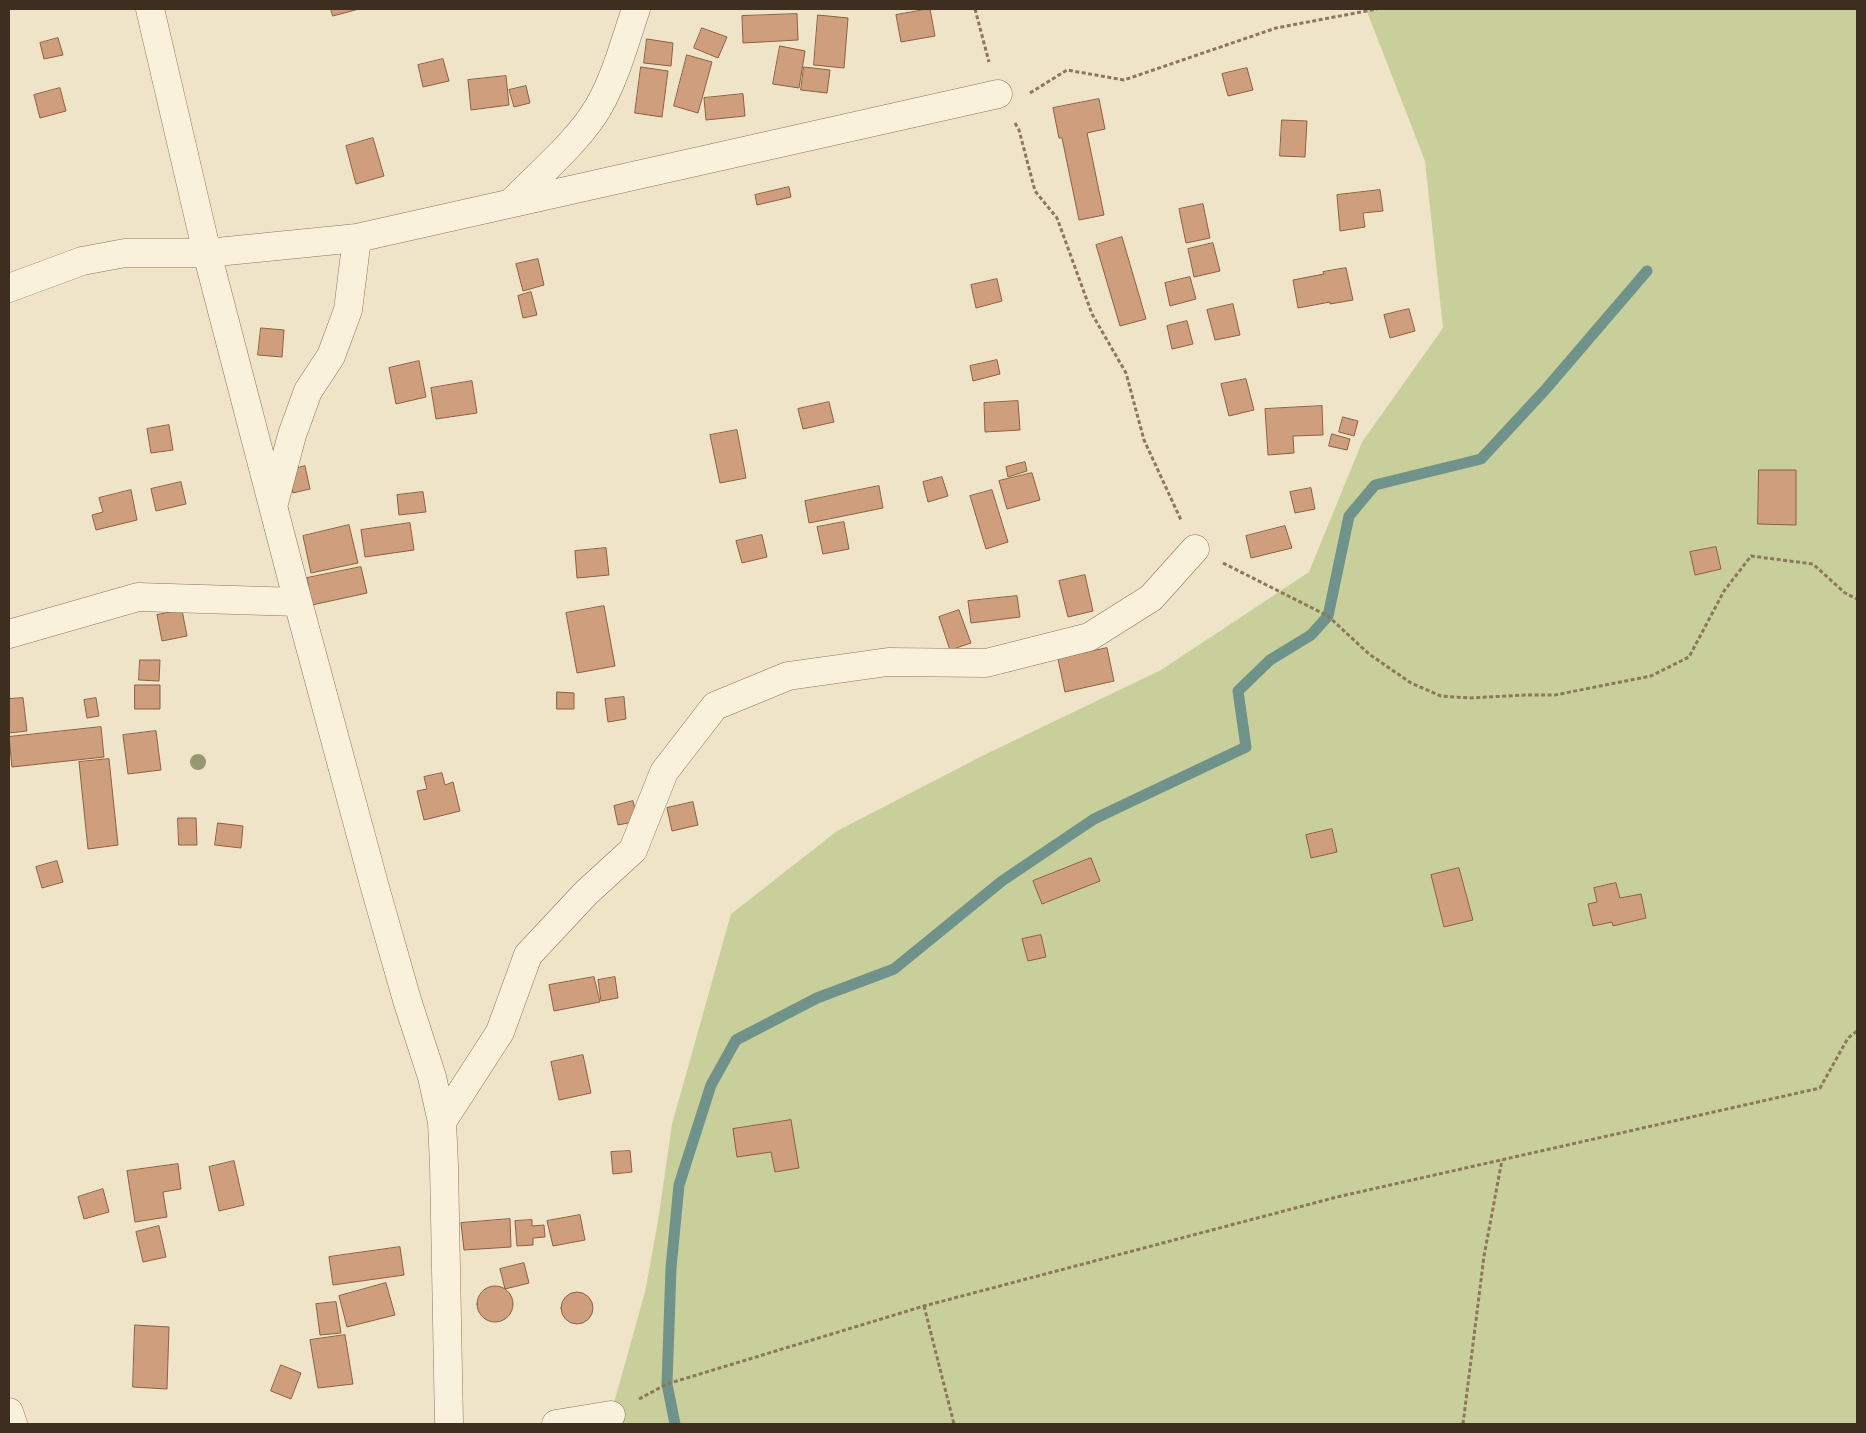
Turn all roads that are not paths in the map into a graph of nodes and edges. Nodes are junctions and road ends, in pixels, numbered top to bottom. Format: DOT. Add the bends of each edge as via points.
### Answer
graph roads {
  1 [pos="150,9"];
  2 [pos="636,9"];
  3 [pos="998,94"];
  4 [pos="511,203"];
  5 [pos="357,238"];
  6 [pos="207,253"];
  7 [pos="9,288"];
  8 [pos="273,504"];
  9 [pos="1195,549"];
  10 [pos="298,602"];
  11 [pos="9,634"];
  12 [pos="442,1122"];
  13 [pos="9,1412"];
  14 [pos="611,1415"];
  15 [pos="13,1424"];
  16 [pos="448,1424"];
  17 [pos="556,1424"];
  1 -- 6 [label="street"];
  2 -- 4 [label="street" via="599,106 580,133"];
  3 -- 4 [label="street"];
  4 -- 5 [label="street"];
  5 -- 6 [label="street"];
  5 -- 8 [label="street" via="348,310 331,356 308,391"];
  6 -- 7 [label="street" via="125,253 82,261"];
  6 -- 8 [label="street"];
  8 -- 10 [label="street"];
  9 -- 12 [label="street" via="1151,598 1089,637 986,662 888,662 788,676 715,706 664,772 633,850 586,892 528,955 500,1032"];
  10 -- 11 [label="street" via="138,597"];
  10 -- 12 [label="street"];
  12 -- 16 [label="street"];
  13 -- 15 [label="street"];
  14 -- 17 [label="street"];
}
